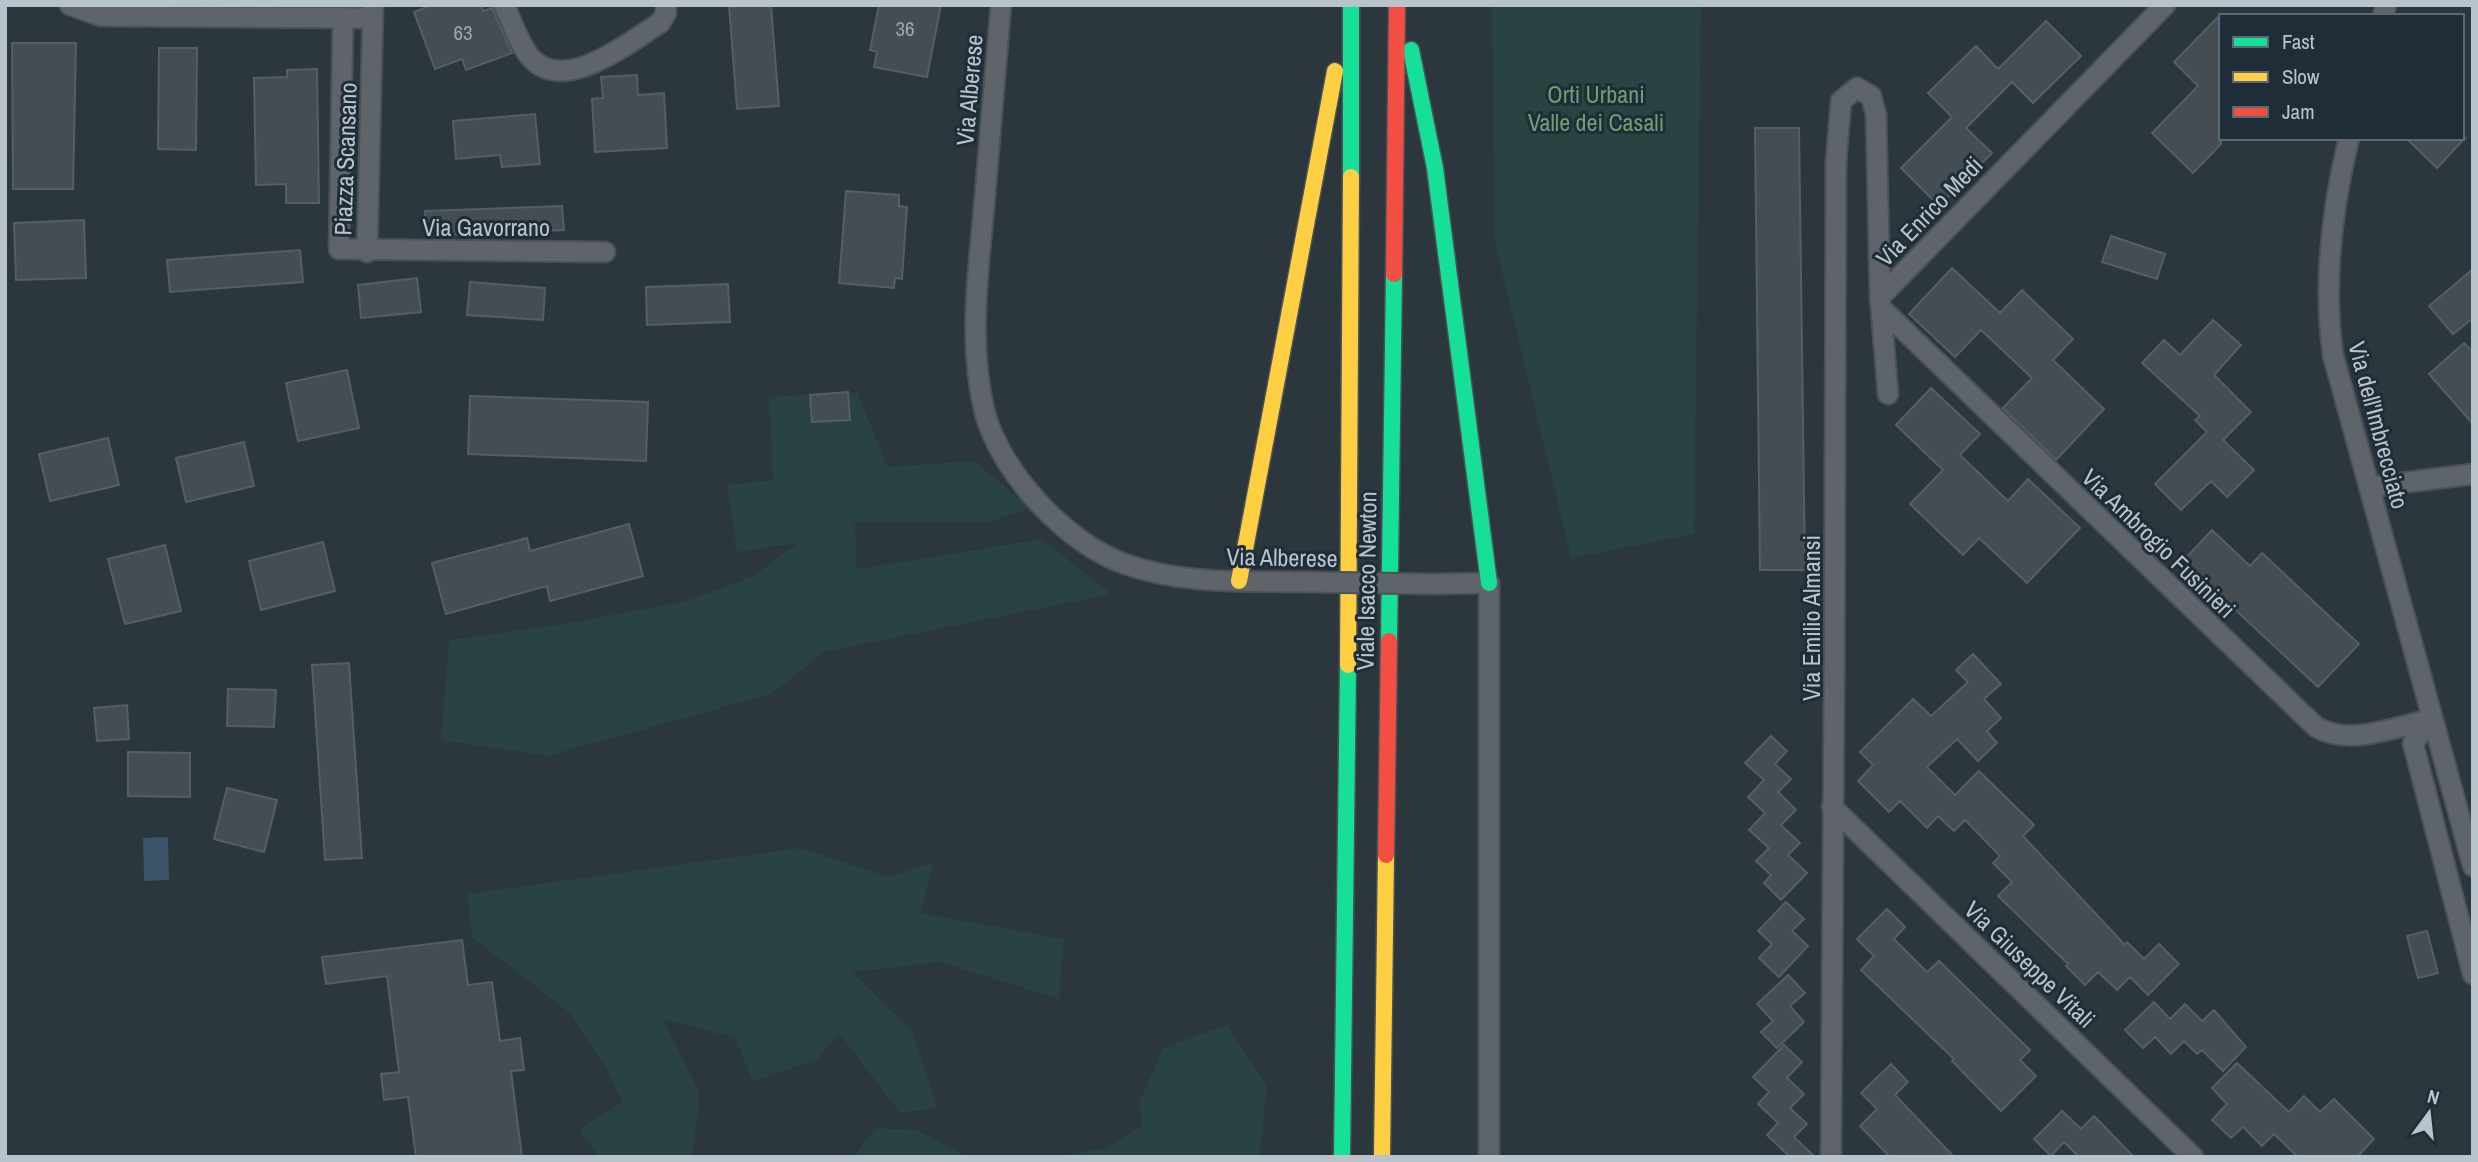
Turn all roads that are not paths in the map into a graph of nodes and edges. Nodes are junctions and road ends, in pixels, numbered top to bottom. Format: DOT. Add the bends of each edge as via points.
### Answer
graph roads {
  1 [pos="70,5"];
  2 [pos="504,5"];
  3 [pos="666,5"];
  4 [pos="1000,5"];
  5 [pos="1350,5"];
  6 [pos="1399,5"];
  7 [pos="2165,5"];
  8 [pos="373,12"];
  9 [pos="343,18"];
  10 [pos="1857,88"];
  11 [pos="2349,140"];
  12 [pos="367,251"];
  13 [pos="605,252"];
  14 [pos="1881,303"];
  15 [pos="1888,394"];
  16 [pos="2473,474"];
  17 [pos="2369,487"];
  18 [pos="1239,581"];
  19 [pos="1489,583"];
  20 [pos="2432,719"];
  21 [pos="1832,807"];
  22 [pos="2473,866"];
  23 [pos="2473,974"];
  24 [pos="1342,1157"];
  25 [pos="1382,1157"];
  26 [pos="1489,1157"];
  27 [pos="1831,1157"];
  28 [pos="2193,1157"];
  1 -- 9 [label="street" via="102,16"];
  2 -- 3 [label="street" via="529,56 538,64 568,71 584,68 660,23"];
  4 -- 18 [label="street, Via Alberese" via="976,309 981,387 995,438 1056,522 1092,550 1158,574"];
  5 -- 18 [label="highway"];
  5 -- 24 [label="highway, Viale Isacco Newton" via="1351,453"];
  6 -- 19 [label="highway" via="1435,168"];
  6 -- 25 [label="highway, Viale Isacco Newton"];
  7 -- 14 [label="street, Via Enrico Medi"];
  8 -- 9 [label="street"];
  8 -- 12 [label="street, Piazza Scansano"];
  9 -- 12 [label="street, Piazza Scansano" via="339,249"];
  10 -- 14 [label="street, Via Enrico Medi" via="1871,96 1876,114"];
  10 -- 21 [label="street, Via Emilio Almansi" via="1841,101 1836,162"];
  11 -- 17 [label="street, Via dell'Imbrecciato" via="2333,225 2330,330 2339,382"];
  12 -- 13 [label="street, Via Gavorrano"];
  14 -- 15 [label="street"];
  14 -- 20 [label="street, Via Ambrogio Fusinieri" via="2306,719 2326,733 2350,736"];
  16 -- 17 [label="street"];
  17 -- 20 [label="street, Via dell'Imbrecciato"];
  18 -- 19 [label="street, Via Alberese, bridge"];
  19 -- 26 [label="street"];
  20 -- 22 [label="street, Via dell'Imbrecciato"];
  20 -- 23 [label="street" via="2413,743"];
  21 -- 27 [label="street, Via Emilio Almansi"];
  21 -- 28 [label="street, Via Giuseppe Vitali"];
}
